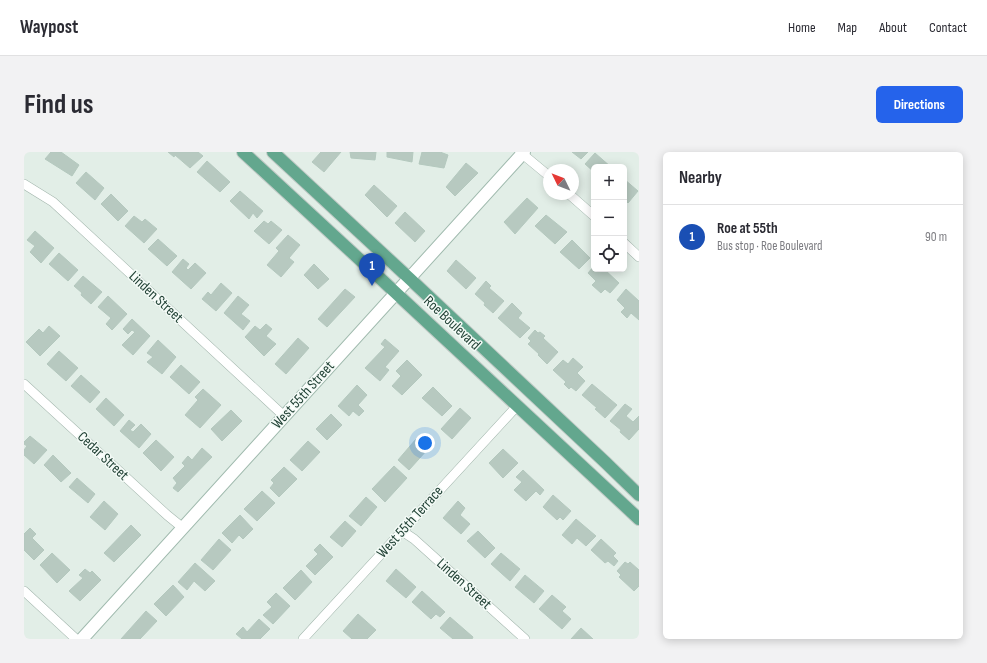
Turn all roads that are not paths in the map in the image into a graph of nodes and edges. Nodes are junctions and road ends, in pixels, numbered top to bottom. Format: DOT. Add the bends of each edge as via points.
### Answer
graph roads {
  1 [pos="243,152"];
  2 [pos="273,152"];
  3 [pos="522,152"];
  4 [pos="543,171"];
  5 [pos="24,184"];
  6 [pos="576,200"];
  7 [pos="591,213"];
  8 [pos="627,246"];
  9 [pos="639,257"];
  10 [pos="410,278"];
  11 [pos="397,293"];
  12 [pos="24,384"];
  13 [pos="516,406"];
  14 [pos="284,416"];
  15 [pos="639,495"];
  16 [pos="639,519"];
  17 [pos="184,528"];
  18 [pos="402,531"];
  19 [pos="24,591"];
  20 [pos="76,639"];
  21 [pos="82,639"];
  22 [pos="303,639"];
  23 [pos="525,639"];
  1 -- 11 [label="main road, Roe Boulevard"];
  2 -- 10 [label="main road, Roe Boulevard"];
  3 -- 4 [label="street"];
  3 -- 10 [label="street, West 55th Street"];
  5 -- 14 [label="street, Linden Street" via="52,202"];
  6 -- 7 [label="street"];
  8 -- 9 [label="street"];
  10 -- 11 [label="street, West 55th Street"];
  10 -- 15 [label="main road, Roe Boulevard"];
  11 -- 13 [label="main road, Roe Boulevard"];
  11 -- 14 [label="street, West 55th Street"];
  12 -- 17 [label="street, Cedar Street"];
  13 -- 16 [label="main road, Roe Boulevard"];
  13 -- 18 [label="street, West 55th Terrace"];
  14 -- 17 [label="street, West 55th Street"];
  17 -- 21 [label="street, West 55th Street"];
  18 -- 22 [label="street, West 55th Terrace"];
  18 -- 23 [label="street, Linden Street"];
  19 -- 20 [label="street"];
}
